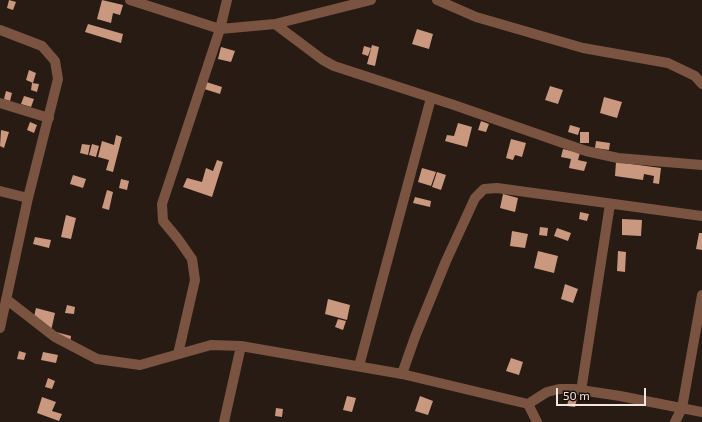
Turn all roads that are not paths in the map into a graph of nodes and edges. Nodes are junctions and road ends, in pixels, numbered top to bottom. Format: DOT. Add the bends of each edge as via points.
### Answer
graph roads {
  1 [pos="130,0"];
  2 [pos="227,0"];
  3 [pos="370,0"];
  4 [pos="437,0"];
  5 [pos="275,24"];
  6 [pos="220,28"];
  7 [pos="0,30"];
  8 [pos="698,75"];
  9 [pos="702,84"];
  10 [pos="431,98"];
  11 [pos="0,103"];
  12 [pos="49,118"];
  13 [pos="702,164"];
  14 [pos="0,191"];
  15 [pos="28,198"];
  16 [pos="610,204"];
  17 [pos="702,216"];
  18 [pos="702,295"];
  19 [pos="6,299"];
  20 [pos="0,328"];
  21 [pos="241,346"];
  22 [pos="178,354"];
  23 [pos="359,366"];
  24 [pos="402,374"];
  25 [pos="581,391"];
  26 [pos="528,404"];
  27 [pos="682,408"];
  28 [pos="702,412"];
  29 [pos="224,422"];
  30 [pos="537,422"];
  31 [pos="675,422"];
  1 -- 6 [label="street"];
  2 -- 6 [label="street"];
  3 -- 5 [label="street"];
  4 -- 8 [label="street" via="476,17 583,48 668,63"];
  5 -- 6 [label="street"];
  5 -- 10 [label="street" via="334,66"];
  6 -- 22 [label="street" via="162,204 163,221 192,259 195,280"];
  7 -- 12 [label="street" via="42,46 55,62 58,79"];
  8 -- 9 [label="street"];
  10 -- 13 [label="street" via="586,151 618,158"];
  10 -- 23 [label="street"];
  11 -- 12 [label="street"];
  12 -- 15 [label="street"];
  14 -- 15 [label="street"];
  15 -- 19 [label="street"];
  16 -- 17 [label="street"];
  16 -- 24 [label="street" via="496,188 484,189 475,198 446,261"];
  16 -- 25 [label="street"];
  18 -- 27 [label="street"];
  19 -- 20 [label="street"];
  19 -- 22 [label="street" via="55,337 97,359 140,366"];
  21 -- 22 [label="street" via="211,345"];
  21 -- 23 [label="street"];
  21 -- 29 [label="street"];
  23 -- 24 [label="street"];
  24 -- 26 [label="street"];
  25 -- 26 [label="street" via="559,389 547,392"];
  25 -- 27 [label="street"];
  26 -- 30 [label="street"];
  27 -- 28 [label="street"];
  27 -- 31 [label="street"];
}
